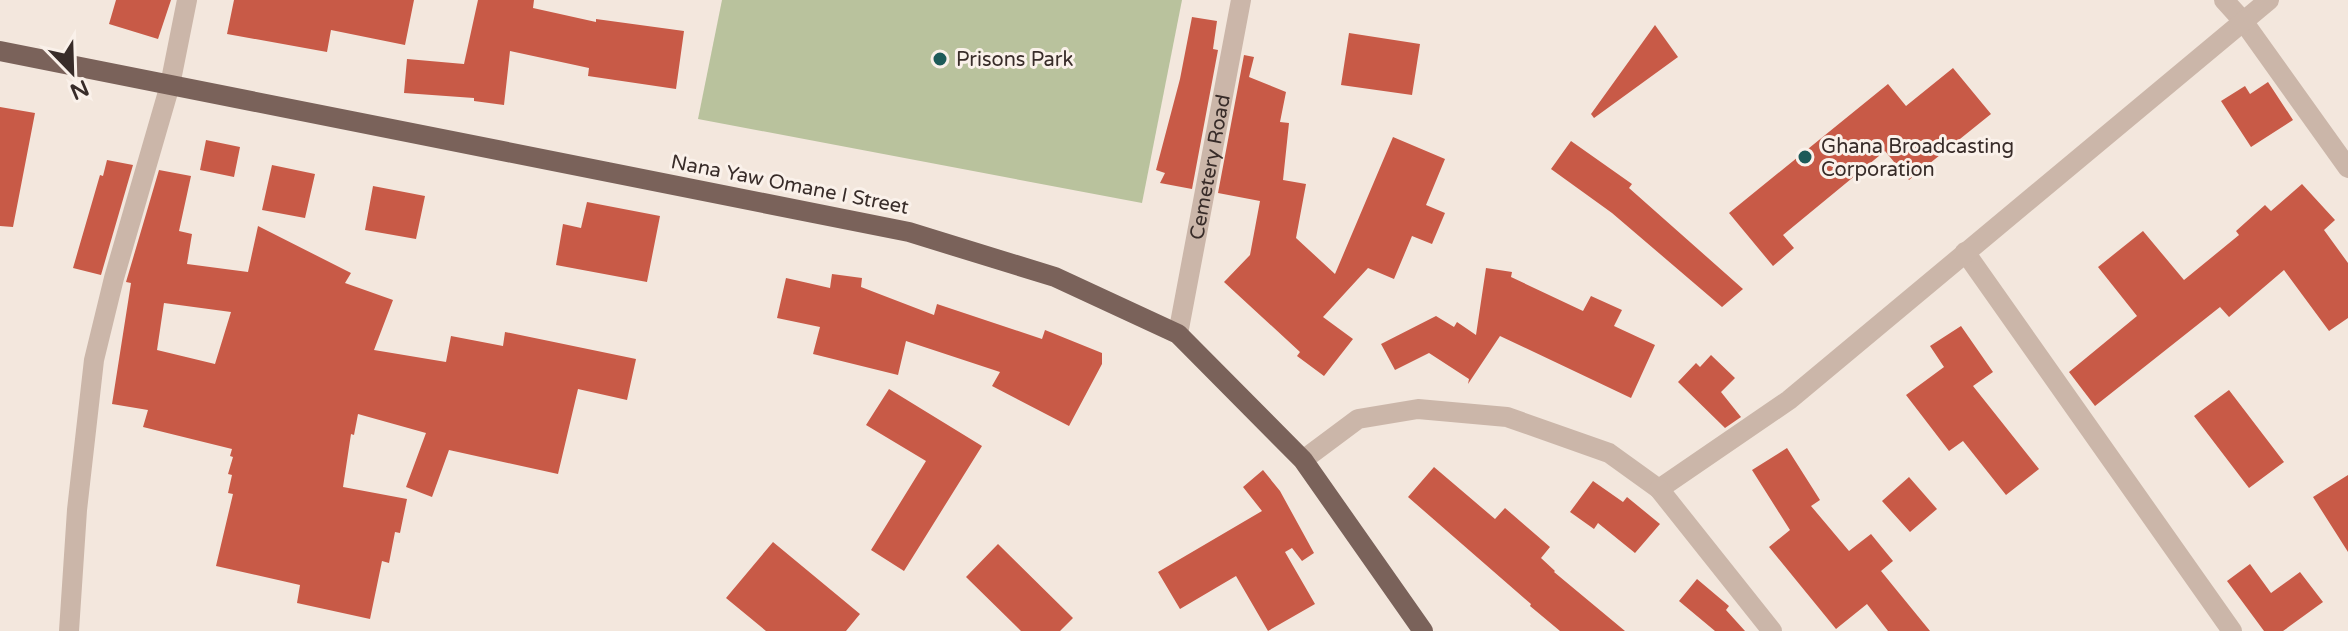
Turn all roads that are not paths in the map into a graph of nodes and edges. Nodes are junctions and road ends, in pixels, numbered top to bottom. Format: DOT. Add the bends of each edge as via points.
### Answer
graph roads {
  1 [pos="187,0"];
  2 [pos="1241,0"];
  3 [pos="2224,0"];
  4 [pos="2269,0"];
  5 [pos="2243,21"];
  6 [pos="0,51"];
  7 [pos="170,85"];
  8 [pos="2348,168"];
  9 [pos="1965,252"];
  10 [pos="1178,334"];
  11 [pos="1303,460"];
  12 [pos="1659,489"];
  13 [pos="69,631"];
  14 [pos="1423,631"];
  15 [pos="1772,631"];
  16 [pos="2232,631"];
  1 -- 7 [label="street"];
  2 -- 10 [label="street, Cemetery Road"];
  3 -- 5 [label="street"];
  4 -- 5 [label="street"];
  5 -- 8 [label="street"];
  5 -- 9 [label="street"];
  6 -- 7 [label="main road, Nana Yaw Omane I Street"];
  7 -- 10 [label="main road, Nana Yaw Omane I Street" via="909,232 1055,277"];
  7 -- 13 [label="street" via="94,360"];
  9 -- 12 [label="street" via="1789,400"];
  9 -- 16 [label="street"];
  10 -- 11 [label="main road, Nana Yaw Omane I Street"];
  11 -- 12 [label="street" via="1358,419 1418,409 1507,417 1609,453"];
  11 -- 14 [label="main road, Nana Yaw Omane I Street"];
  12 -- 15 [label="street"];
}
